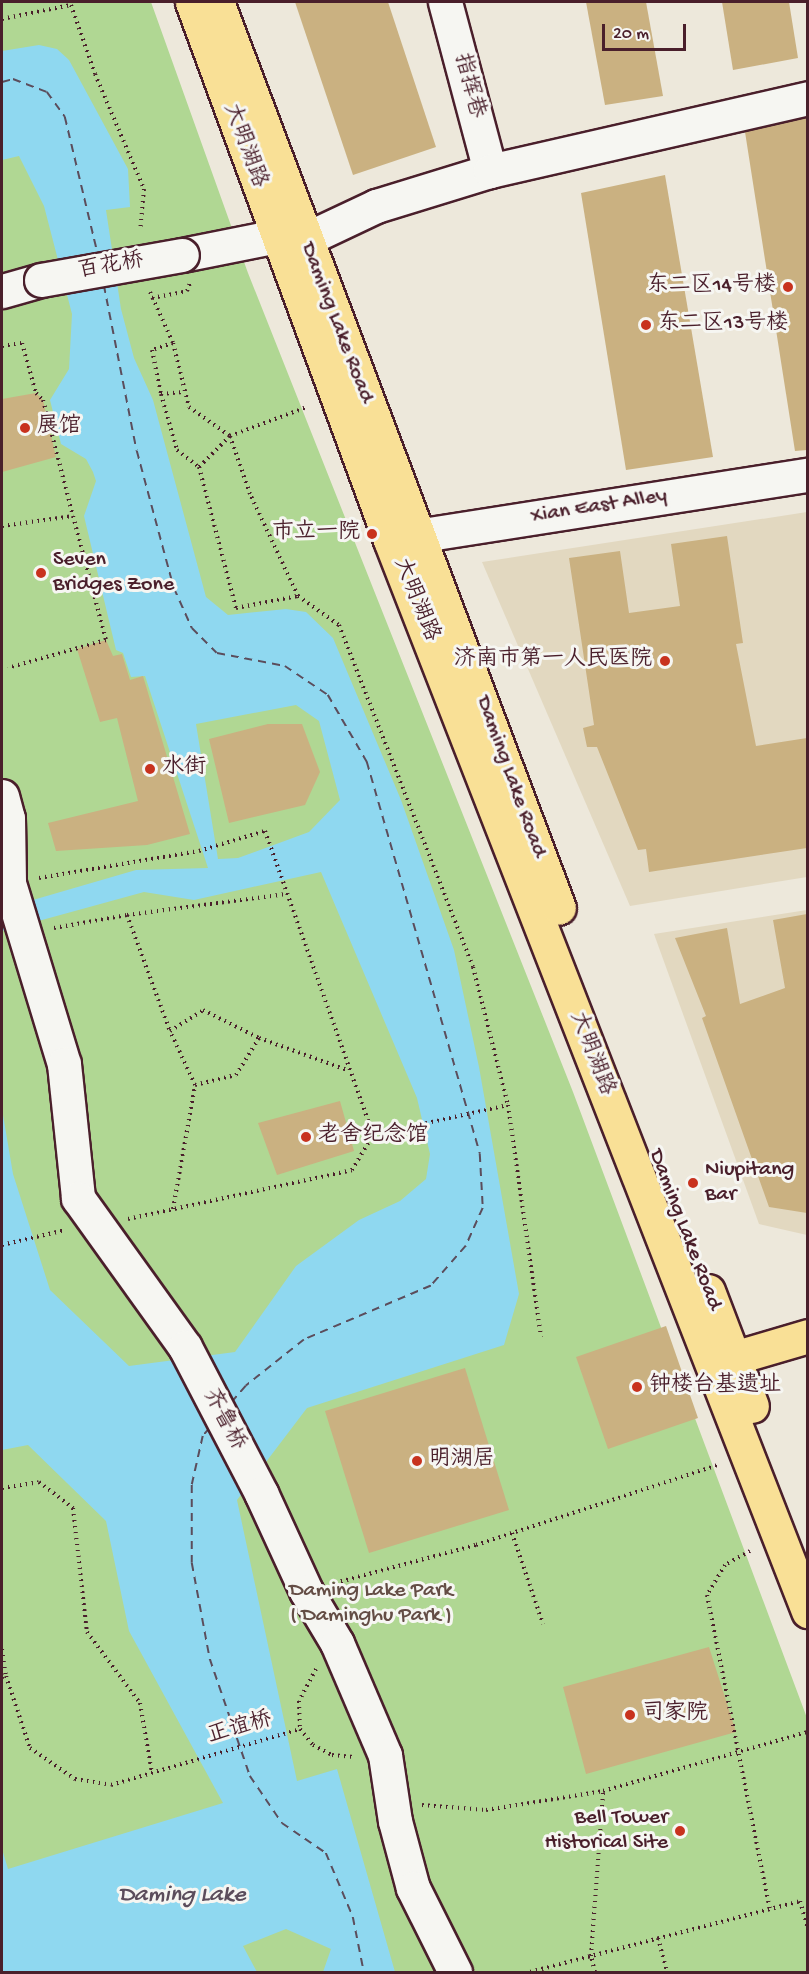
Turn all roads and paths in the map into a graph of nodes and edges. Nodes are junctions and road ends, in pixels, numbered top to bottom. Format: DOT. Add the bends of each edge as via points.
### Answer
graph roads {
  1 [pos="192,2"];
  2 [pos="217,2"];
  3 [pos="445,2"];
  4 [pos="71,3"];
  5 [pos="2,19"];
  6 [pos="807,98"];
  7 [pos="490,171"];
  8 [pos="139,222"];
  9 [pos="291,238"];
  10 [pos="149,288"];
  11 [pos="2,291"];
  12 [pos="173,343"];
  13 [pos="2,346"];
  14 [pos="183,392"];
  15 [pos="161,394"];
  16 [pos="307,407"];
  17 [pos="230,436"];
  18 [pos="200,467"];
  19 [pos="807,475"];
  20 [pos="73,516"];
  21 [pos="2,526"];
  22 [pos="405,537"];
  23 [pos="298,596"];
  24 [pos="8,668"];
  25 [pos="2,796"];
  26 [pos="10,886"];
  27 [pos="287,894"];
  28 [pos="127,915"];
  29 [pos="25,933"];
  30 [pos="170,1031"];
  31 [pos="260,1038"];
  32 [pos="348,1070"];
  33 [pos="195,1085"];
  34 [pos="508,1105"];
  35 [pos="373,1135"];
  36 [pos="173,1209"];
  37 [pos="97,1226"];
  38 [pos="51,1232"];
  39 [pos="2,1245"];
  40 [pos="807,1336"];
  41 [pos="541,1337"];
  42 [pos="723,1361"];
  43 [pos="720,1464"];
  44 [pos="2,1488"];
  45 [pos="512,1533"];
  46 [pos="807,1550"];
  47 [pos="750,1551"];
  48 [pos="306,1591"];
  49 [pos="807,1611"];
  50 [pos="543,1624"];
  51 [pos="2,1650"];
  52 [pos="340,1651"];
  53 [pos="4,1676"];
  54 [pos="300,1729"];
  55 [pos="807,1732"];
  56 [pos="740,1751"];
  57 [pos="385,1755"];
  58 [pos="152,1773"];
  59 [pos="603,1791"];
  60 [pos="392,1802"];
  61 [pos="770,1909"];
  62 [pos="807,1929"];
  63 [pos="658,1938"];
  64 [pos="591,1956"];
  65 [pos="455,1972"];
  66 [pos="530,1972"];
  67 [pos="595,1972"];
  68 [pos="667,1972"];
  1 -- 9 [label="main road, 大明湖路"];
  2 -- 9 [label="main road, Daming Lake Road"];
  3 -- 7 [label="street, 指挥巷"];
  4 -- 5 [label="path"];
  4 -- 8 [label="path" via="95,74 144,189"];
  6 -- 7 [label="street, 百花桥"];
  7 -- 9 [label="street, 百花桥" via="376,206"];
  9 -- 11 [label="street, 百花桥, bridge" via="41,280"];
  9 -- 22 [label="main road, Daming Lake Road"];
  10 -- 12 [label="path"];
  12 -- 14 [label="path"];
  12 -- 15 [label="path" via="152,350"];
  13 -- 20 [label="path" via="22,343 36,393 43,400"];
  14 -- 15 [label="path"];
  14 -- 17 [label="path" via="189,407"];
  15 -- 18 [label="path" via="177,450"];
  16 -- 17 [label="path"];
  17 -- 18 [label="path"];
  17 -- 23 [label="path" via="250,494"];
  18 -- 23 [label="path" via="236,608"];
  19 -- 22 [label="street, Xian East Alley"];
  20 -- 21 [label="path"];
  20 -- 24 [label="path" via="106,640"];
  22 -- 42 [label="main road, 大明湖路"];
  23 -- 34 [label="path" via="339,625 473,967"];
  25 -- 26 [label="street, 齐鲁桥" via="8,818"];
  26 -- 27 [label="path" via="199,850 265,831"];
  26 -- 29 [label="street, 齐鲁桥"];
  27 -- 28 [label="path"];
  27 -- 32 [label="path"];
  28 -- 29 [label="path"];
  28 -- 30 [label="path"];
  29 -- 37 [label="street, 齐鲁桥" via="64,1064 78,1198"];
  30 -- 31 [label="path" via="203,1010"];
  30 -- 33 [label="path"];
  31 -- 32 [label="path"];
  31 -- 33 [label="path" via="236,1076"];
  32 -- 35 [label="path"];
  33 -- 36 [label="path"];
  34 -- 35 [label="path"];
  34 -- 41 [label="path"];
  35 -- 36 [label="path" via="352,1170"];
  36 -- 37 [label="path"];
  37 -- 48 [label="street, 齐鲁桥" via="184,1347 261,1493"];
  38 -- 39 [label="path"];
  40 -- 42 [label="main road"];
  42 -- 46 [label="main road"];
  42 -- 49 [label="main road"];
  43 -- 45 [label="path"];
  44 -- 58 [label="path" via="39,1482 73,1508 87,1632 140,1702"];
  45 -- 48 [label="path"];
  45 -- 50 [label="path"];
  47 -- 56 [label="path" via="725,1565 707,1595"];
  48 -- 52 [label="street, 齐鲁桥"];
  51 -- 53 [label="path, 正谊桥"];
  52 -- 54 [label="path" via="317,1667 306,1682 299,1701"];
  52 -- 57 [label="street, 齐鲁桥"];
  53 -- 58 [label="path, 正谊桥" via="30,1748 47,1762 75,1779 111,1785"];
  54 -- 57 [label="path" via="313,1745 332,1755"];
  54 -- 58 [label="path, 正谊桥"];
  55 -- 56 [label="path"];
  56 -- 59 [label="path"];
  56 -- 61 [label="path"];
  57 -- 60 [label="street, 齐鲁桥"];
  59 -- 60 [label="path" via="486,1810"];
  59 -- 64 [label="path"];
  60 -- 65 [label="street, 齐鲁桥" via="413,1888"];
  61 -- 62 [label="path" via="800,1901"];
  61 -- 63 [label="path"];
  63 -- 64 [label="path"];
  63 -- 68 [label="path"];
  64 -- 66 [label="path"];
  64 -- 67 [label="path"];
}
